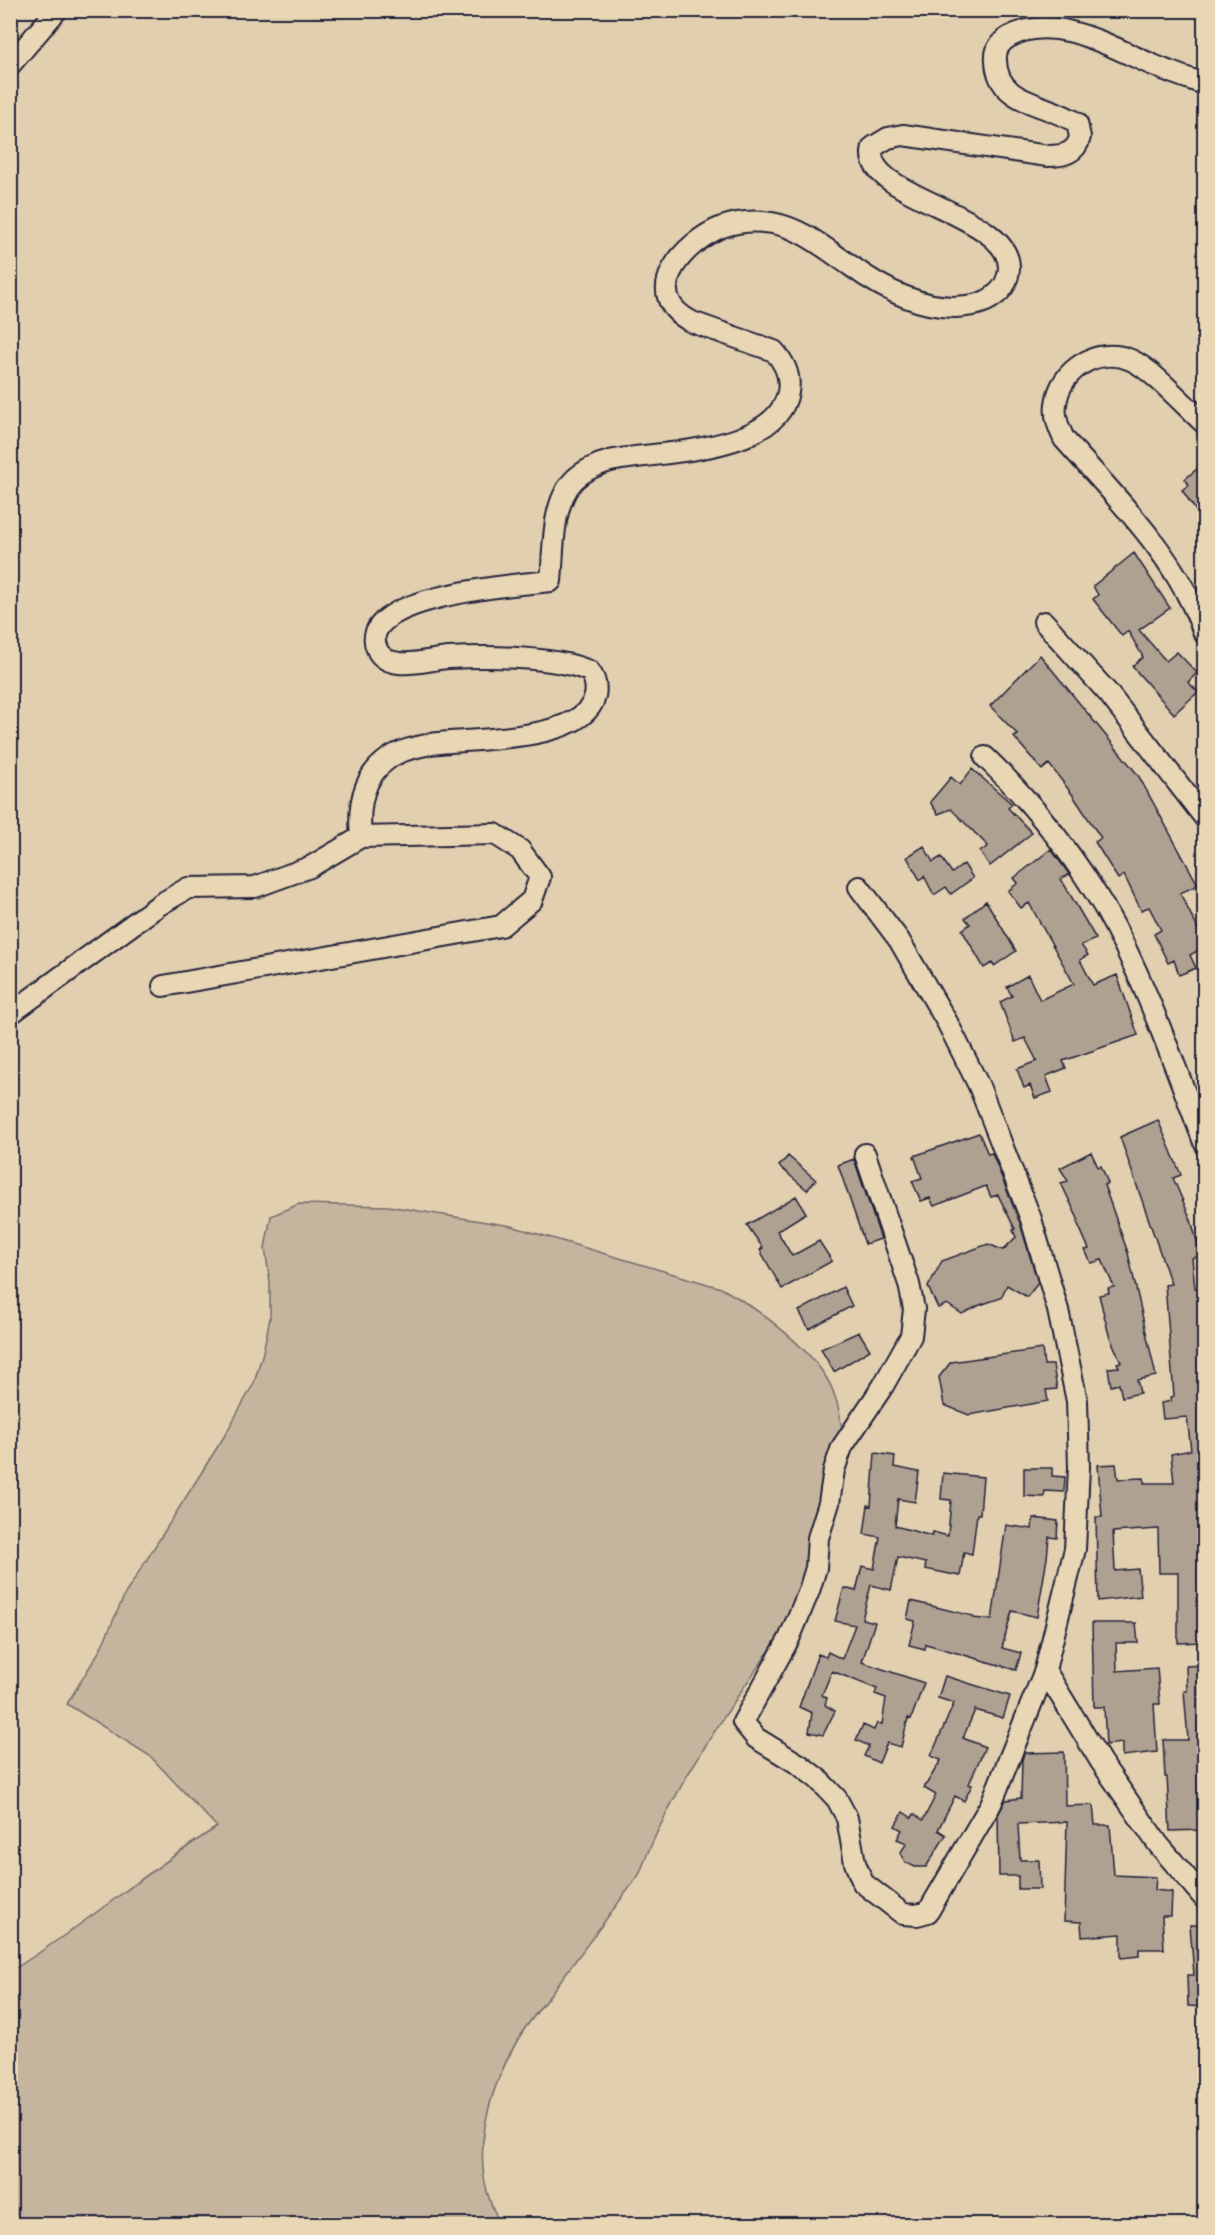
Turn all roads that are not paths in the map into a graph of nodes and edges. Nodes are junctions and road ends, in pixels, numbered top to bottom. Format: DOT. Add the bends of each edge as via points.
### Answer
graph roads {
  1 [pos="57,10"];
  2 [pos="10,65"];
  3 [pos="1204,84"];
  4 [pos="1204,423"];
  5 [pos="1044,622"];
  6 [pos="1204,633"];
  7 [pos="985,757"];
  8 [pos="1204,817"];
  9 [pos="361,837"];
  10 [pos="859,887"];
  11 [pos="163,986"];
  12 [pos="10,1014"];
  13 [pos="1204,1142"];
  14 [pos="865,1154"];
  15 [pos="1045,1670"];
  16 [pos="1204,1898"];
  1 -- 2 [label="street"];
  3 -- 9 [label="street" via="1079,35 1032,30 1017,33 998,47 998,75 1014,94 1077,123 1080,137 1074,150 1048,156 903,135 873,147 875,166 890,179 1002,246 1009,269 1004,286 993,298 976,305 948,307 908,298 871,279 808,236 774,223 735,223 714,231 686,250 667,282 672,306 692,322 774,351 788,373 787,398 763,426 739,438 679,453 610,461 577,478 560,508 551,581 439,598 405,608 386,619 375,644 380,655 390,661 408,664 482,657 560,663 589,671 596,692 585,713 556,729 430,745 389,758 375,771 363,796 359,815"];
  4 -- 6 [label="street" via="1146,370 1115,356 1082,363 1069,374 1055,405 1064,439 1146,530 1176,576"];
  5 -- 8 [label="street" via="1108,693"];
  7 -- 13 [label="street" via="1013,784 1104,907 1136,971"];
  9 -- 11 [label="street" via="495,834 520,850 540,877 532,900 501,926"];
  9 -- 12 [label="street" via="310,867 255,886 188,888 159,904"];
  10 -- 15 [label="street" via="899,940 979,1086 1031,1220 1058,1310 1077,1401 1079,1467 1075,1549"];
  14 -- 15 [label="street" via="909,1284 914,1309 911,1336 842,1446 809,1591 789,1639 743,1722 756,1738 800,1765 843,1808 863,1883 903,1914 917,1915 928,1912 991,1804"];
  15 -- 16 [label="street" via="1107,1772 1158,1845"];
}
